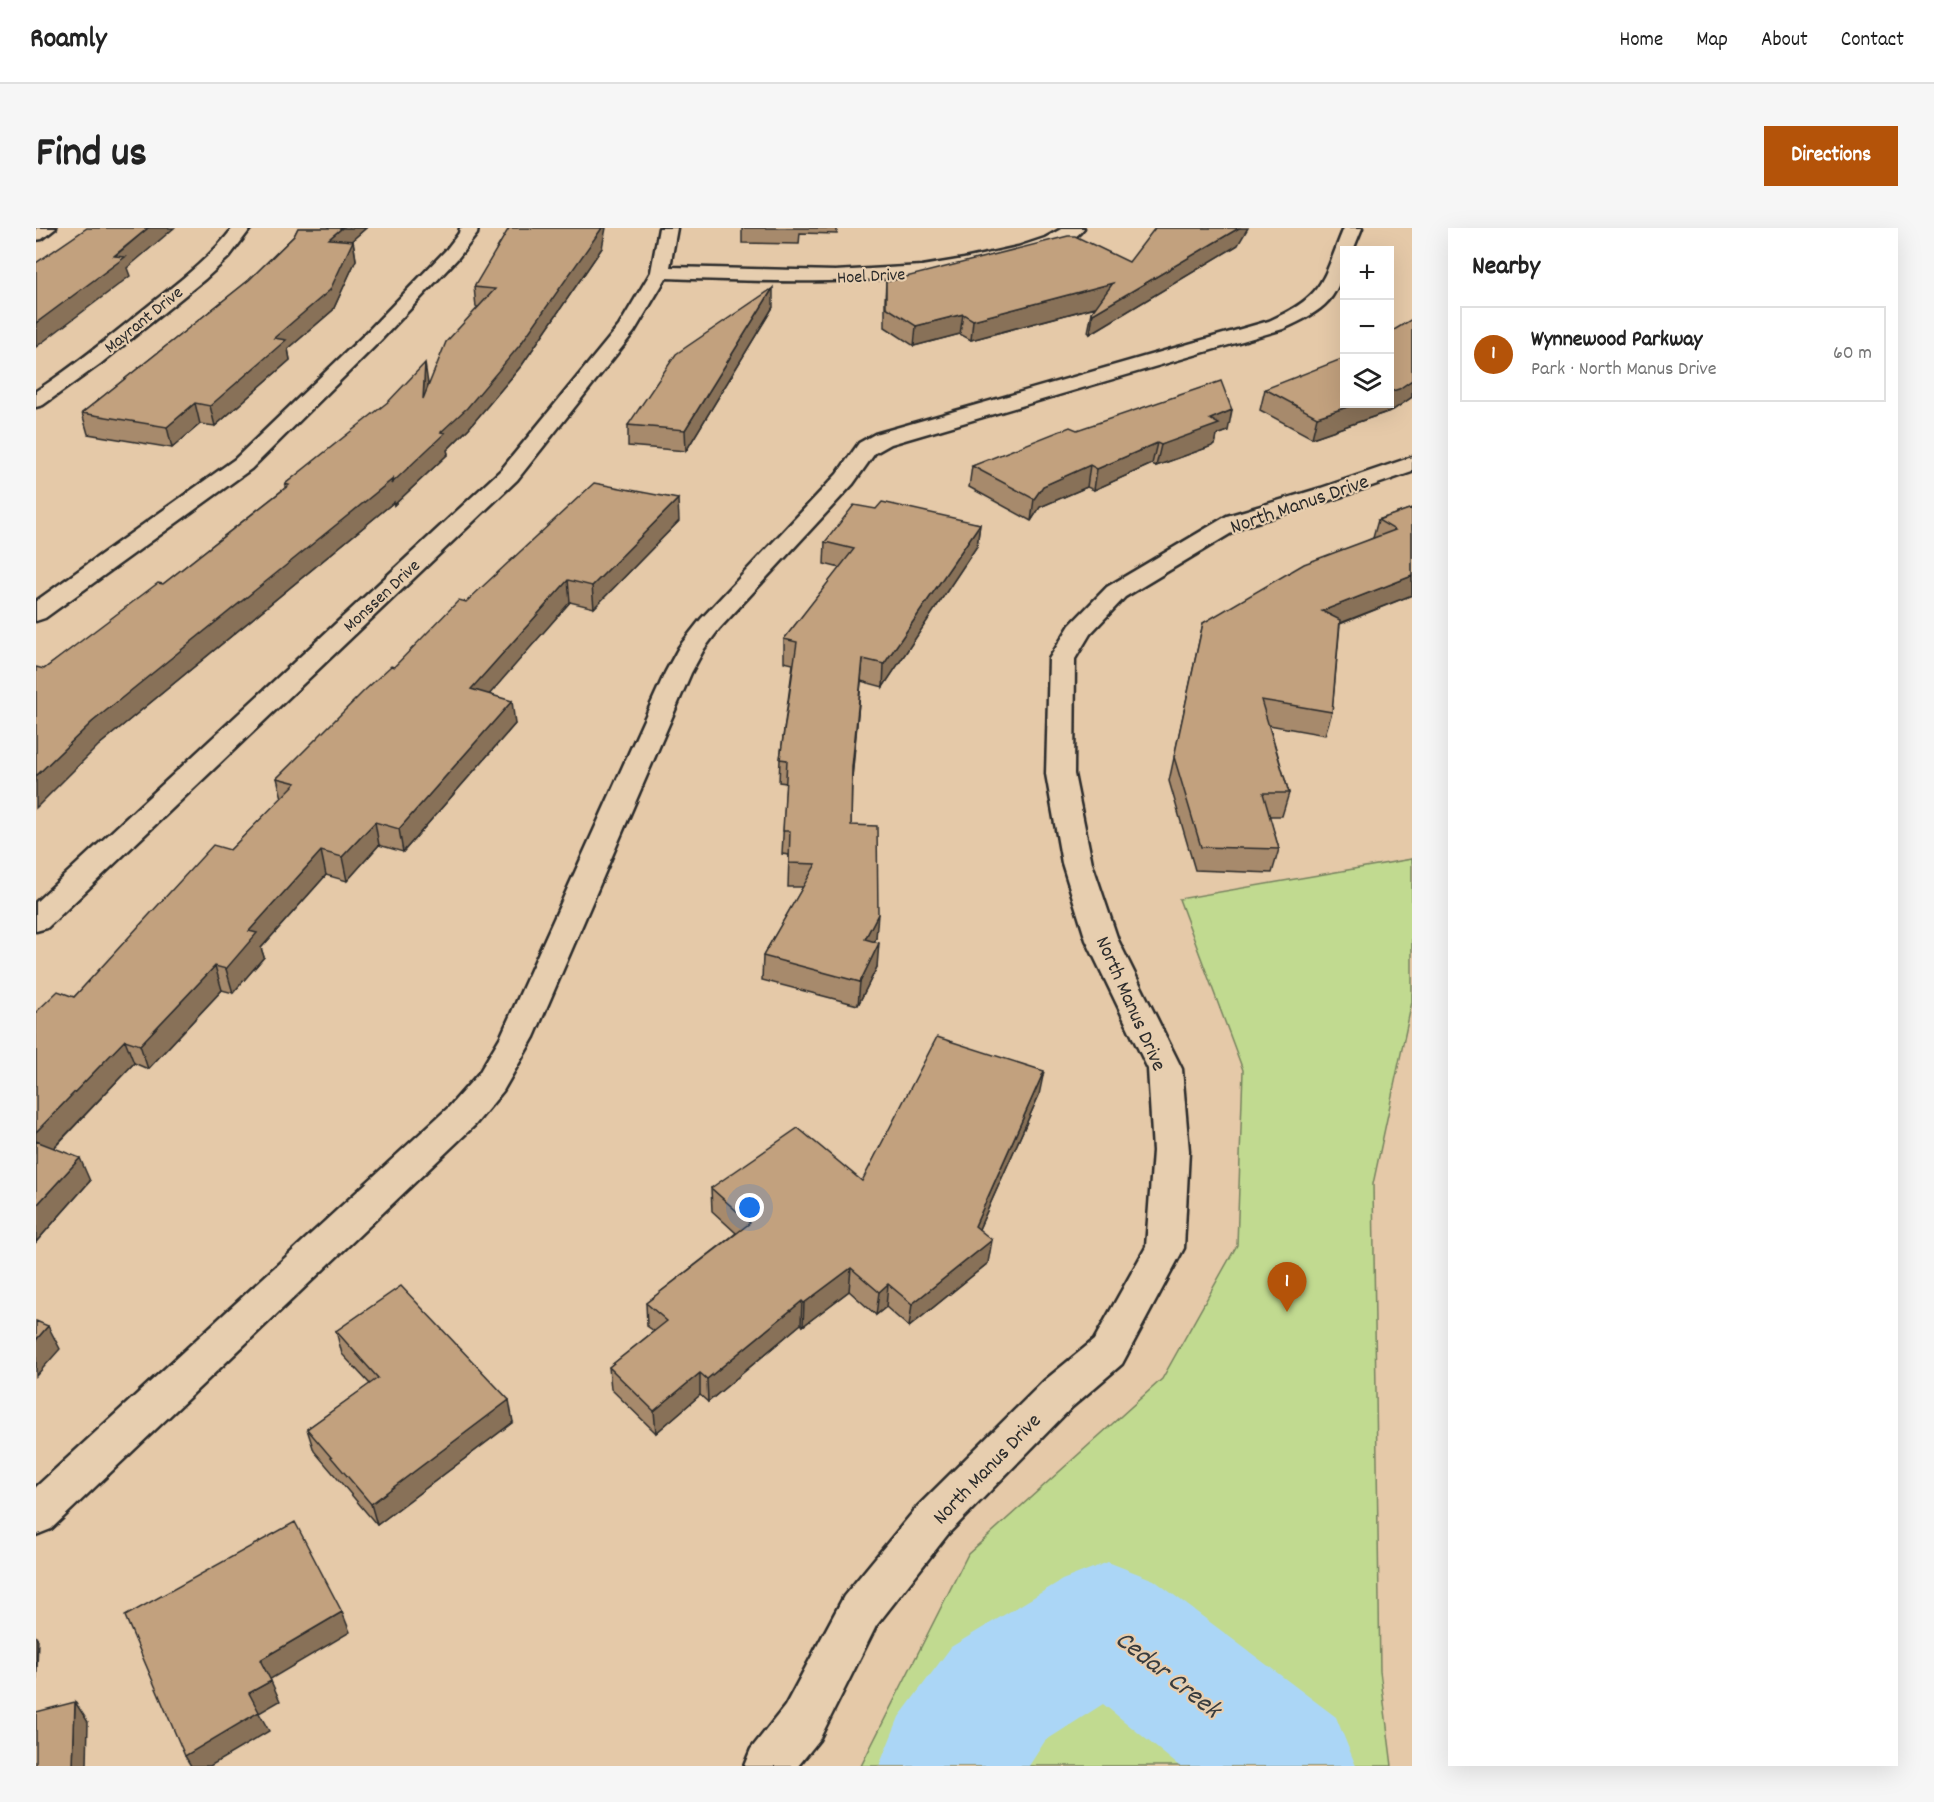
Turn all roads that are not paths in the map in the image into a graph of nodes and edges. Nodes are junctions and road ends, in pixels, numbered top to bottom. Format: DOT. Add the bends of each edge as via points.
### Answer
graph roads {
  1 [pos="47,228"];
  2 [pos="242,228"];
  3 [pos="469,228"];
  4 [pos="668,228"];
  5 [pos="1075,228"];
  6 [pos="1353,228"];
  7 [pos="36,235"];
  8 [pos="660,272"];
  9 [pos="36,401"];
  10 [pos="1412,464"];
  11 [pos="36,613"];
  12 [pos="36,920"];
  13 [pos="36,1515"];
  14 [pos="768,1766"];
  1 -- 7 [label="street"];
  2 -- 9 [label="street, Mayrant Drive" via="231,244 178,292"];
  3 -- 11 [label="street" via="436,270 243,464"];
  4 -- 8 [label="street, Monssen Drive"];
  5 -- 8 [label="street, Hoel Drive" via="1035,248 910,274 843,278"];
  6 -- 13 [label="street" via="1326,289 1316,304 1298,316 882,439 867,448 845,479 692,647 517,1037 491,1082 462,1116"];
  8 -- 12 [label="street, Monssen Drive" via="627,328 509,475"];
  10 -- 14 [label="street, North Manus Drive" via="1235,520 1116,592 1079,630 1062,659 1060,774 1077,863 1102,940 1165,1069 1171,1151 1164,1248 1108,1352 1058,1394 933,1521 860,1611 802,1723"];
}
